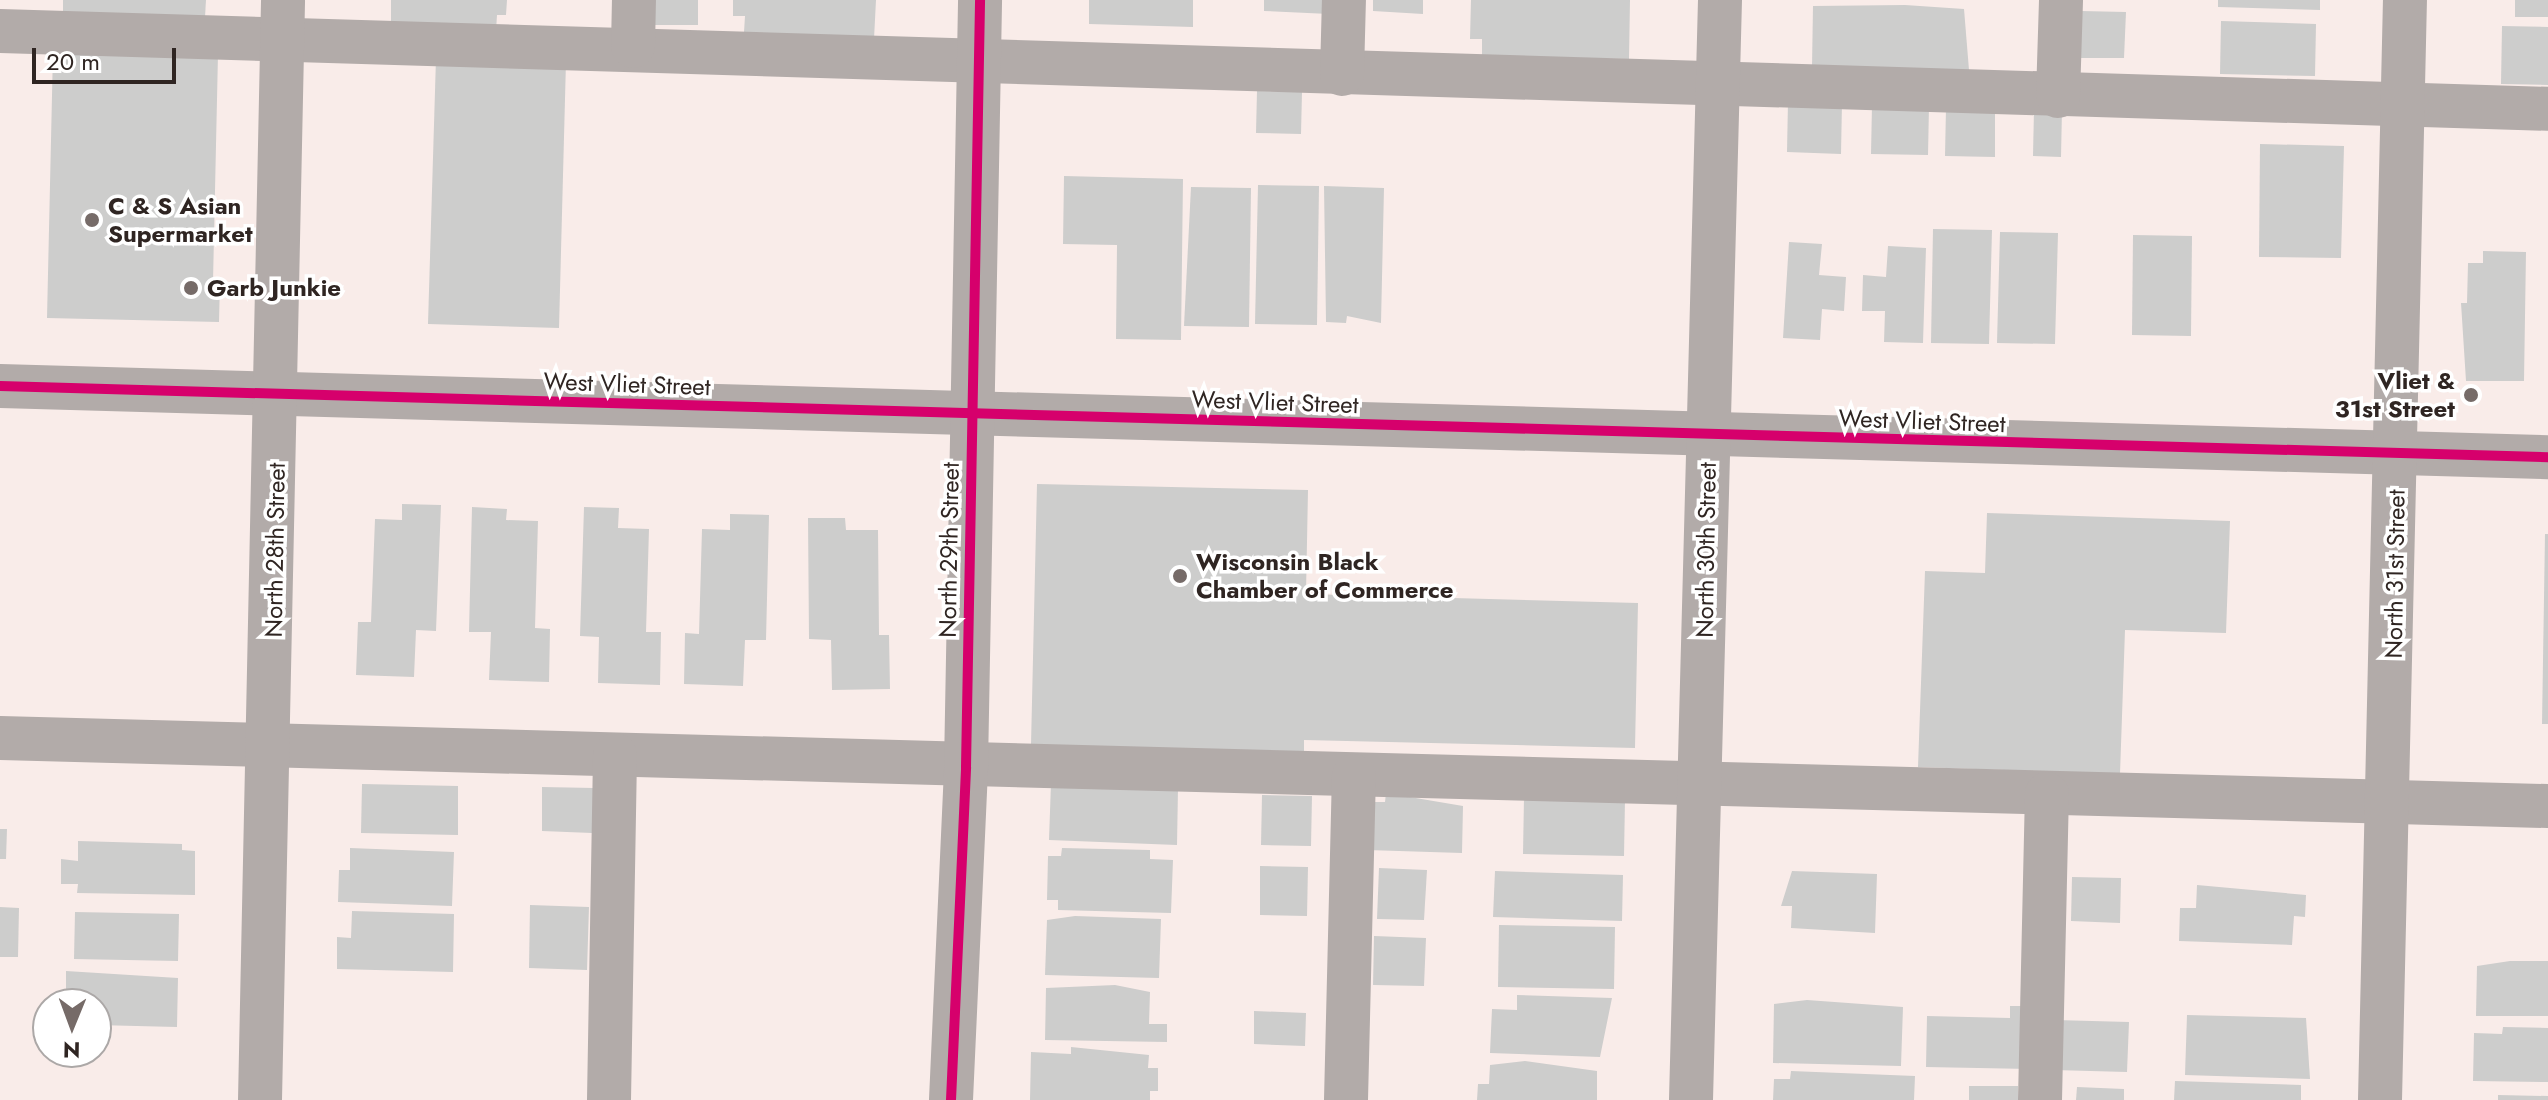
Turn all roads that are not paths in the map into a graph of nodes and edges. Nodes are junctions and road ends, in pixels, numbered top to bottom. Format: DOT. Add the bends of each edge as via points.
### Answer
graph roads {
  1 [pos="634,0"];
  2 [pos="980,0"];
  3 [pos="1344,0"];
  4 [pos="1720,0"];
  5 [pos="2061,0"];
  6 [pos="2405,0"];
  7 [pos="283,19"];
  8 [pos="0,31"];
  9 [pos="633,46"];
  10 [pos="979,62"];
  11 [pos="1342,74"];
  12 [pos="1718,87"];
  13 [pos="2058,96"];
  14 [pos="2404,106"];
  15 [pos="2548,109"];
  16 [pos="0,386"];
  17 [pos="278,394"];
  18 [pos="972,413"];
  19 [pos="1709,435"];
  20 [pos="2397,454"];
  21 [pos="2548,457"];
  22 [pos="0,738"];
  23 [pos="270,743"];
  24 [pos="615,755"];
  25 [pos="966,767"];
  26 [pos="1354,776"];
  27 [pos="1700,784"];
  28 [pos="2047,794"];
  29 [pos="2388,803"];
  30 [pos="2548,806"];
  31 [pos="260,1100"];
  32 [pos="609,1100"];
  33 [pos="951,1100"];
  34 [pos="1346,1100"];
  35 [pos="1691,1100"];
  36 [pos="2040,1100"];
  37 [pos="2380,1100"];
  1 -- 9 [label="street"];
  2 -- 10 [label="street, North 29th Street"];
  3 -- 11 [label="street"];
  4 -- 12 [label="street, North 30th Street"];
  5 -- 13 [label="street"];
  6 -- 14 [label="street, North 31st Street"];
  7 -- 8 [label="street"];
  7 -- 9 [label="street"];
  7 -- 17 [label="street, North 28th Street"];
  9 -- 10 [label="street"];
  10 -- 11 [label="street"];
  10 -- 18 [label="street, North 29th Street"];
  11 -- 12 [label="street"];
  12 -- 13 [label="street"];
  12 -- 19 [label="street, North 30th Street"];
  13 -- 14 [label="street"];
  14 -- 15 [label="street"];
  14 -- 20 [label="street, North 31st Street"];
  16 -- 17 [label="street, West Vliet Street"];
  17 -- 18 [label="street, West Vliet Street"];
  17 -- 23 [label="street, North 28th Street"];
  18 -- 19 [label="street, West Vliet Street"];
  18 -- 25 [label="street, North 29th Street"];
  19 -- 20 [label="street, West Vliet Street"];
  19 -- 27 [label="street, North 30th Street"];
  20 -- 21 [label="street, West Vliet Street"];
  20 -- 29 [label="street, North 31st Street"];
  22 -- 23 [label="street"];
  23 -- 24 [label="street"];
  23 -- 31 [label="street, North 28th Street"];
  24 -- 25 [label="street"];
  24 -- 32 [label="street"];
  25 -- 26 [label="street"];
  25 -- 33 [label="street, North 29th Street"];
  26 -- 27 [label="street"];
  26 -- 34 [label="street"];
  27 -- 28 [label="street"];
  27 -- 35 [label="street, North 30th Street"];
  28 -- 29 [label="street"];
  28 -- 36 [label="street"];
  29 -- 30 [label="street"];
  29 -- 37 [label="street, North 31st Street"];
}
